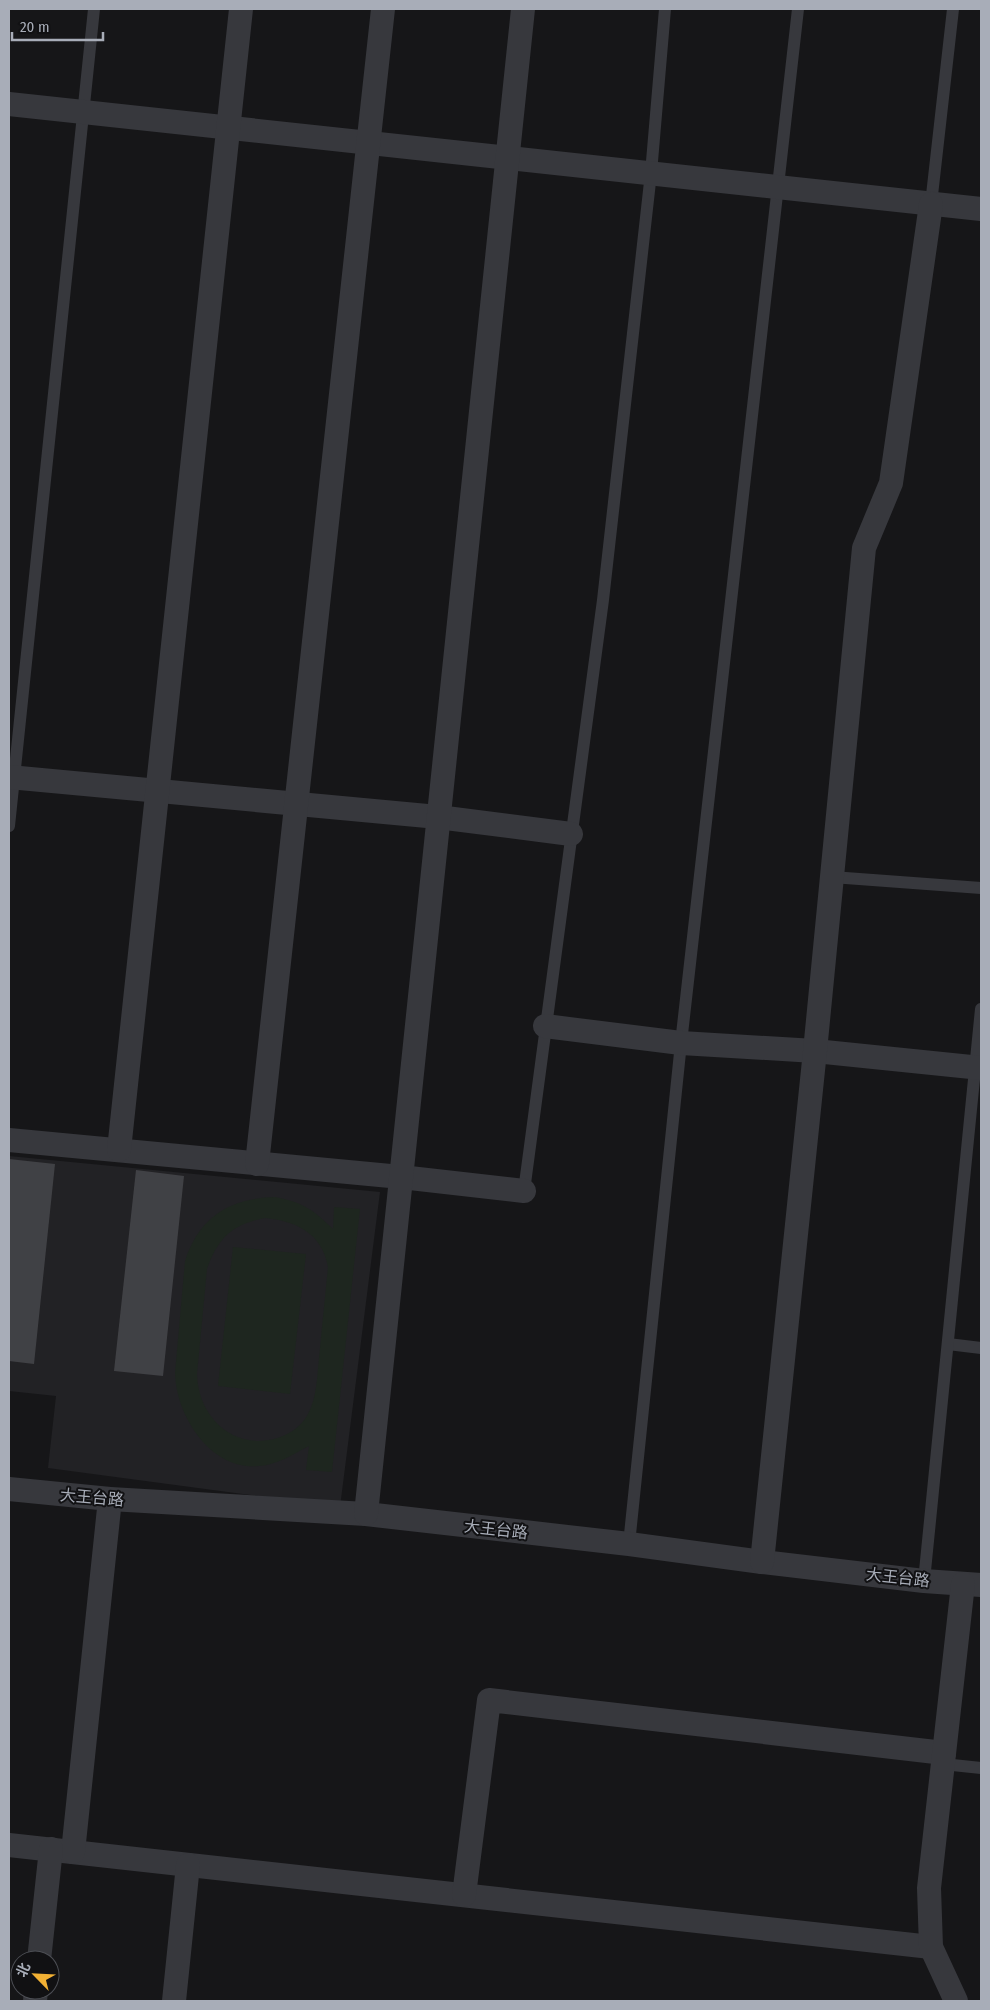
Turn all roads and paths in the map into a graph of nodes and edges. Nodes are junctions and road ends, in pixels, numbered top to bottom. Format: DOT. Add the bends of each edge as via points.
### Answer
graph roads {
  1 [pos="94,9"];
  2 [pos="241,9"];
  3 [pos="383,9"];
  4 [pos="523,9"];
  5 [pos="665,9"];
  6 [pos="798,9"];
  7 [pos="953,9"];
  8 [pos="9,104"];
  9 [pos="83,112"];
  10 [pos="228,128"];
  11 [pos="367,143"];
  12 [pos="508,158"];
  13 [pos="651,173"];
  14 [pos="779,187"];
  15 [pos="931,204"];
  16 [pos="981,209"];
  17 [pos="11,777"];
  18 [pos="157,791"];
  19 [pos="296,804"];
  20 [pos="438,817"];
  21 [pos="9,826"];
  22 [pos="571,834"];
  23 [pos="832,877"];
  24 [pos="981,888"];
  25 [pos="981,1009"];
  26 [pos="545,1026"];
  27 [pos="681,1043"];
  28 [pos="815,1051"];
  29 [pos="978,1068"];
  30 [pos="9,1140"];
  31 [pos="119,1150"];
  32 [pos="257,1164"];
  33 [pos="400,1177"];
  34 [pos="524,1191"];
  35 [pos="948,1344"];
  36 [pos="981,1348"];
  37 [pos="9,1489"];
  38 [pos="110,1500"];
  39 [pos="366,1514"];
  40 [pos="629,1544"];
  41 [pos="762,1562"];
  42 [pos="924,1581"];
  43 [pos="972,1585"];
  44 [pos="943,1758"];
  45 [pos="981,1768"];
  46 [pos="9,1845"];
  47 [pos="62,1851"];
  48 [pos="188,1865"];
  49 [pos="464,1895"];
  50 [pos="931,1947"];
  51 [pos="41,1950"];
  52 [pos="174,2001"];
  53 [pos="956,2001"];
  1 -- 9 [label="lane"];
  2 -- 10 [label="street"];
  3 -- 11 [label="street"];
  4 -- 12 [label="street"];
  5 -- 13 [label="lane"];
  6 -- 14 [label="lane"];
  7 -- 15 [label="lane"];
  8 -- 9 [label="street"];
  9 -- 10 [label="street"];
  9 -- 17 [label="lane"];
  10 -- 11 [label="street"];
  10 -- 18 [label="street"];
  11 -- 12 [label="street"];
  11 -- 19 [label="street"];
  12 -- 13 [label="street"];
  12 -- 20 [label="street"];
  13 -- 14 [label="street"];
  13 -- 22 [label="lane" via="603,600"];
  14 -- 15 [label="street"];
  14 -- 27 [label="lane"];
  15 -- 16 [label="street"];
  15 -- 23 [label="street" via="891,483 864,548"];
  17 -- 18 [label="street"];
  17 -- 21 [label="lane"];
  18 -- 19 [label="street"];
  18 -- 31 [label="street"];
  19 -- 20 [label="street"];
  19 -- 32 [label="street"];
  20 -- 22 [label="street"];
  20 -- 33 [label="street"];
  22 -- 26 [label="lane"];
  23 -- 24 [label="lane"];
  23 -- 28 [label="street"];
  25 -- 29 [label="lane"];
  26 -- 27 [label="street"];
  26 -- 34 [label="lane"];
  27 -- 28 [label="street"];
  27 -- 40 [label="lane"];
  28 -- 29 [label="street"];
  28 -- 41 [label="street"];
  29 -- 35 [label="lane"];
  30 -- 31 [label="street"];
  31 -- 32 [label="street"];
  32 -- 33 [label="street"];
  33 -- 34 [label="street"];
  33 -- 39 [label="street"];
  35 -- 36 [label="lane"];
  35 -- 42 [label="lane"];
  37 -- 38 [label="street, 大王台路"];
  38 -- 39 [label="street, 大王台路"];
  38 -- 47 [label="street"];
  39 -- 40 [label="street, 大王台路"];
  40 -- 41 [label="street, 大王台路"];
  41 -- 42 [label="street, 大王台路"];
  42 -- 43 [label="street, 大王台路"];
  43 -- 44 [label="street"];
  44 -- 45 [label="lane"];
  44 -- 49 [label="street" via="489,1700"];
  44 -- 50 [label="street" via="929,1888"];
  46 -- 47 [label="street"];
  47 -- 48 [label="street"];
  47 -- 51 [label="street"];
  48 -- 49 [label="street"];
  48 -- 52 [label="street"];
  49 -- 50 [label="street"];
  50 -- 53 [label="street"];
}
